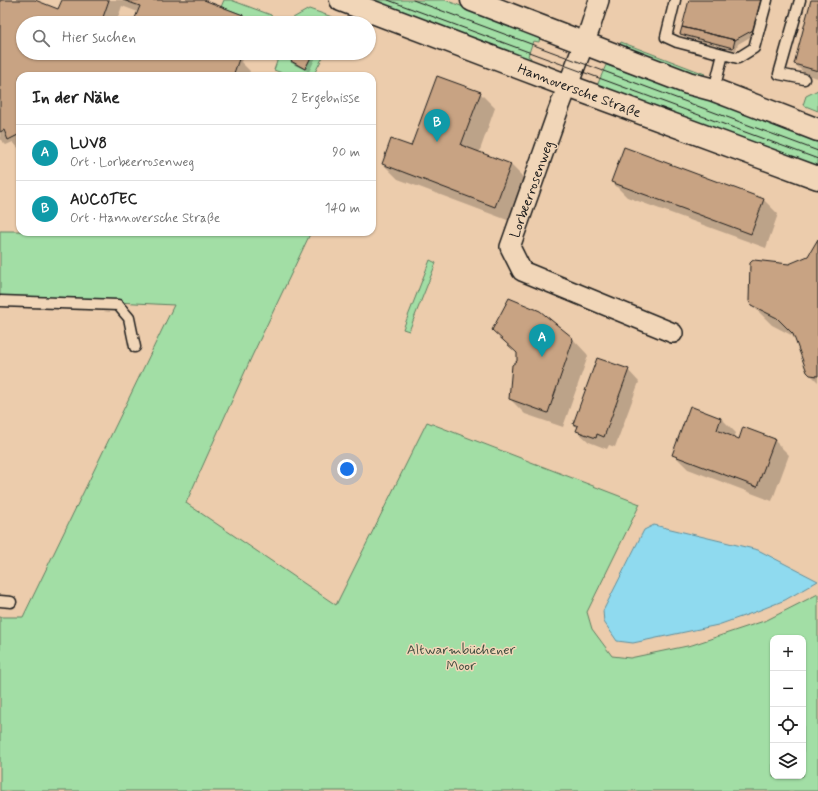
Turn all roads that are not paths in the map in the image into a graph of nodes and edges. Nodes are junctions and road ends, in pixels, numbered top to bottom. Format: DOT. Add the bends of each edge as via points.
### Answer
graph roads {
  1 [pos="341,0"];
  2 [pos="472,0"];
  3 [pos="598,0"];
  4 [pos="676,0"];
  5 [pos="767,0"];
  6 [pos="800,0"];
  7 [pos="584,43"];
  8 [pos="723,54"];
  9 [pos="804,79"];
  10 [pos="568,86"];
  11 [pos="714,90"];
  12 [pos="818,130"];
  13 [pos="818,178"];
  14 [pos="0,301"];
  15 [pos="673,333"];
  16 [pos="135,347"];
  17 [pos="0,601"];
  18 [pos="11,602"];
  1 -- 10 [label="main road, Hannoversche Straße"];
  2 -- 7 [label="main road"];
  3 -- 7 [label="street, Lorbeerrosenweg"];
  4 -- 8 [label="lane" via="666,37"];
  5 -- 8 [label="lane" via="754,48 738,58"];
  6 -- 9 [label="lane" via="779,74"];
  7 -- 10 [label="street, Lorbeerrosenweg"];
  7 -- 11 [label="main road" via="688,83"];
  8 -- 11 [label="lane"];
  10 -- 13 [label="main road, Hannoversche Straße"];
  10 -- 15 [label="street, Lorbeerrosenweg" via="510,247 522,271"];
  11 -- 12 [label="main road"];
  14 -- 16 [label="lane" via="118,305 129,318"];
  17 -- 18 [label="lane"];
}
